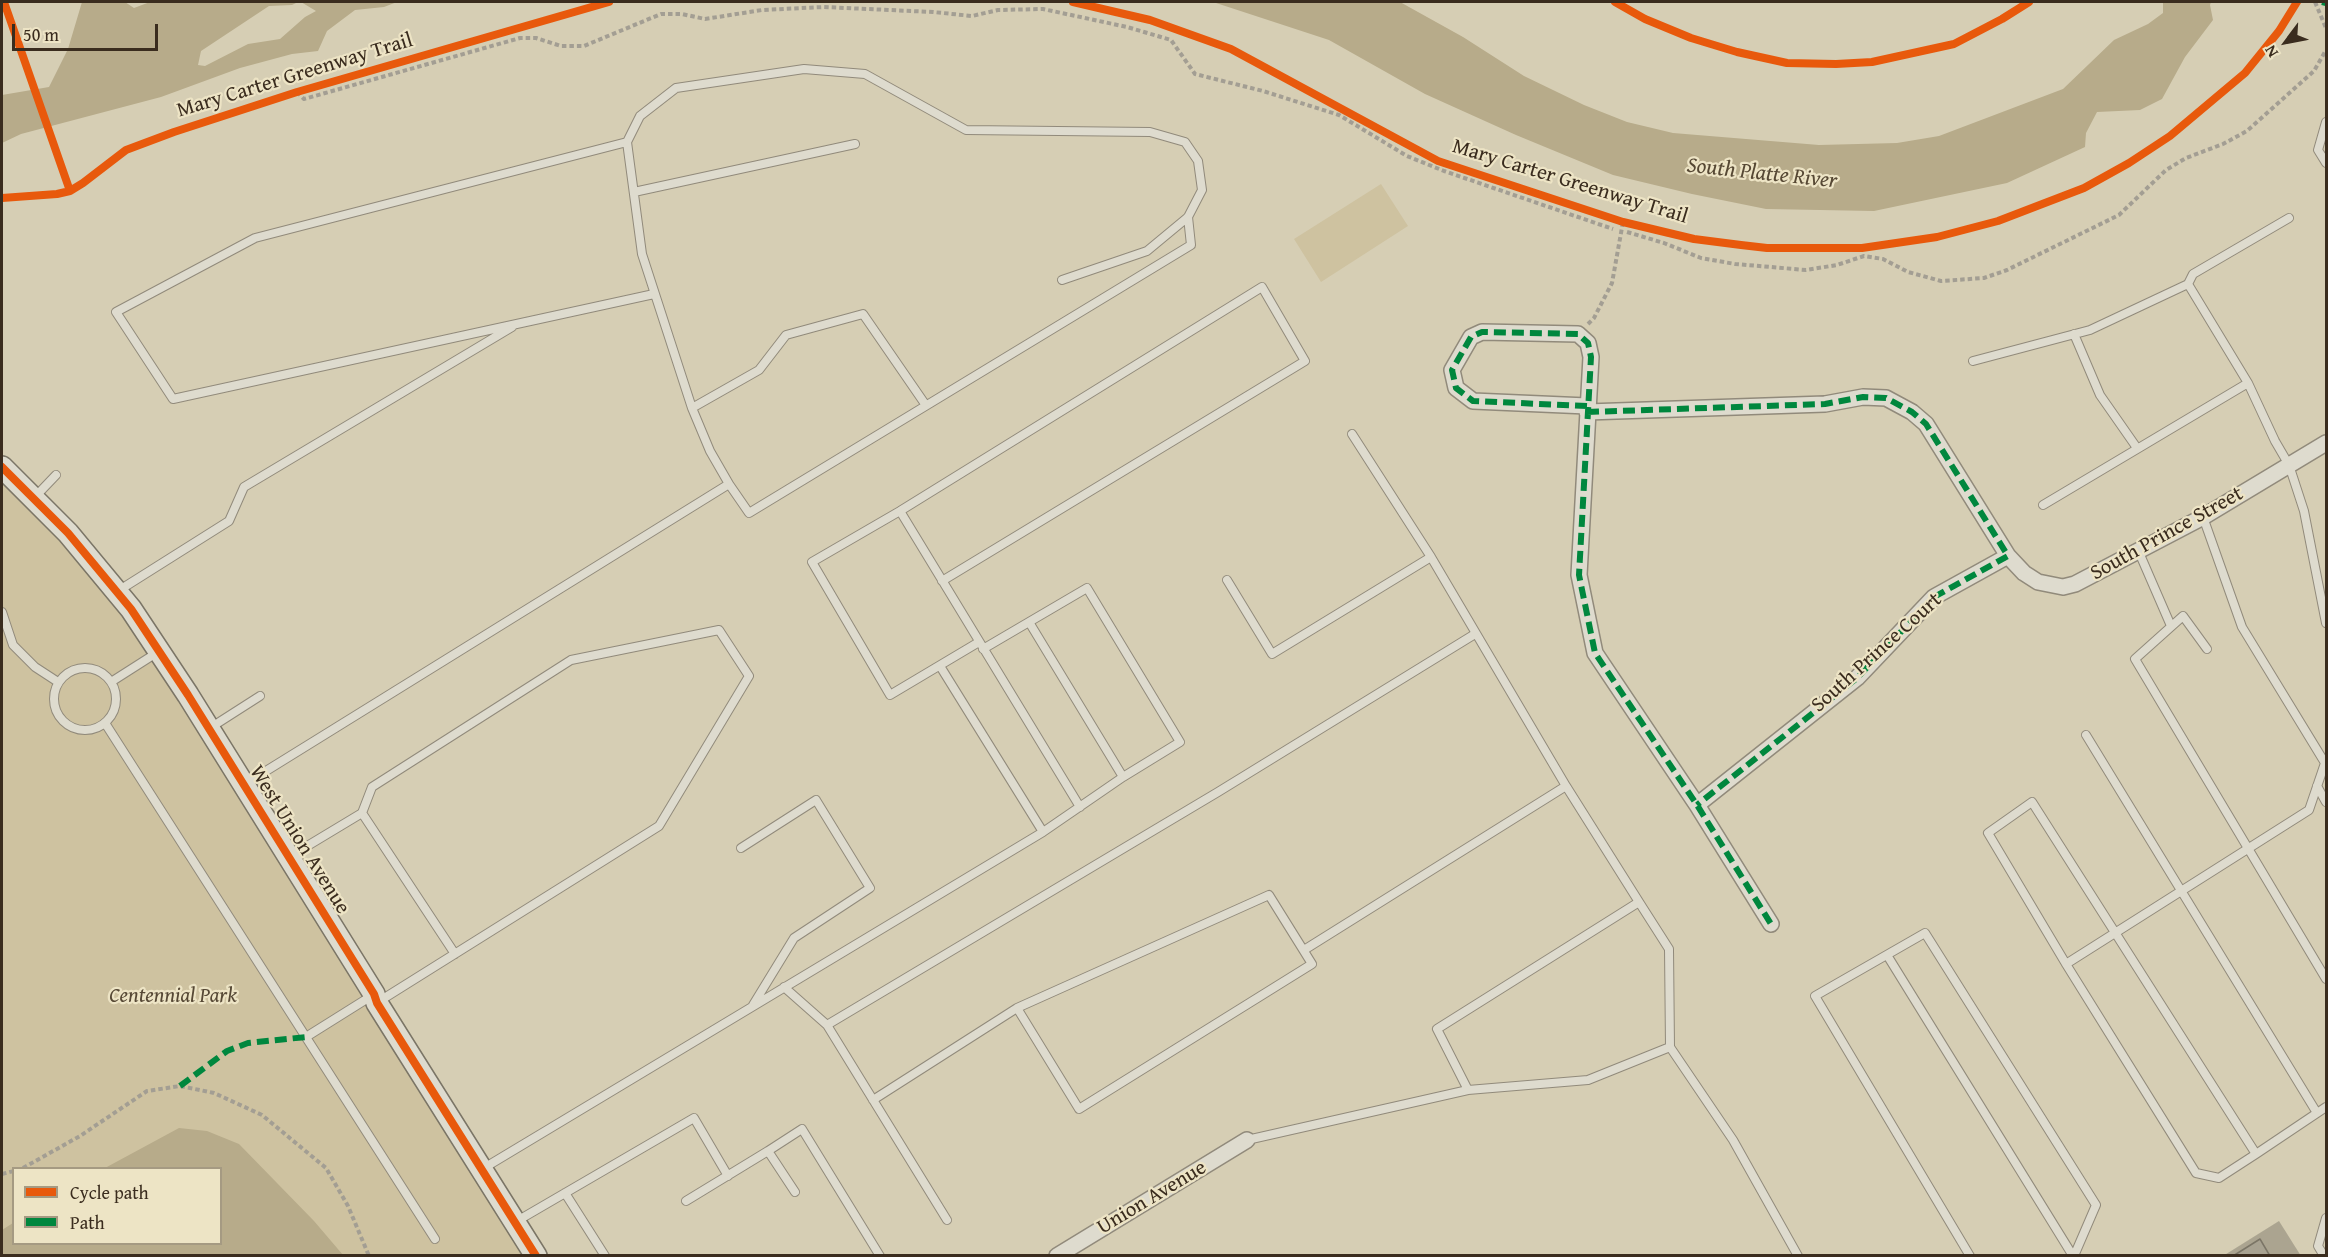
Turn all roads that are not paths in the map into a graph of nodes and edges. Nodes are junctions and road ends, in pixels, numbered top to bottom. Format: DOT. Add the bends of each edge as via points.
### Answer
graph roads {
  1 [pos="2326,122"];
  2 [pos="627,142"];
  3 [pos="855,144"];
  4 [pos="2326,163"];
  5 [pos="634,192"];
  6 [pos="1188,217"];
  7 [pos="2289,219"];
  8 [pos="1062,280"];
  9 [pos="2188,284"];
  10 [pos="654,294"];
  11 [pos="518,324"];
  12 [pos="2074,334"];
  13 [pos="1973,362"];
  14 [pos="2248,383"];
  15 [pos="925,405"];
  16 [pos="692,408"];
  17 [pos="1587,409"];
  18 [pos="1352,434"];
  19 [pos="2326,442"];
  20 [pos="2137,448"];
  21 [pos="2289,465"];
  22 [pos="2,467"];
  23 [pos="56,475"];
  24 [pos="729,484"];
  25 [pos="33,499"];
  26 [pos="2043,505"];
  27 [pos="900,511"];
  28 [pos="2203,517"];
  29 [pos="2138,550"];
  30 [pos="2008,556"];
  31 [pos="1431,557"];
  32 [pos="1227,580"];
  33 [pos="942,581"];
  34 [pos="117,592"];
  35 [pos="2,612"];
  36 [pos="1029,622"];
  37 [pos="2326,623"];
  38 [pos="2171,626"];
  39 [pos="1475,633"];
  40 [pos="981,645"];
  41 [pos="2207,649"];
  42 [pos="159,651"];
  43 [pos="940,666"];
  44 [pos="58,682"];
  45 [pos="111,682"];
  46 [pos="260,696"];
  47 [pos="105,723"];
  48 [pos="209,729"];
  49 [pos="2086,735"];
  50 [pos="1123,777"];
  51 [pos="244,785"];
  52 [pos="1566,786"];
  53 [pos="2317,786"];
  54 [pos="2326,802"];
  55 [pos="1697,805"];
  56 [pos="1080,807"];
  57 [pos="362,813"];
  58 [pos="1043,832"];
  59 [pos="741,848"];
  60 [pos="2248,848"];
  61 [pos="289,857"];
  62 [pos="2182,890"];
  63 [pos="1639,902"];
  64 [pos="1771,924"];
  65 [pos="2116,932"];
  66 [pos="1304,950"];
  67 [pos="455,954"];
  68 [pos="1887,955"];
  69 [pos="2066,964"];
  70 [pos="2326,979"];
  71 [pos="784,987"];
  72 [pos="376,999"];
  73 [pos="752,1006"];
  74 [pos="1017,1008"];
  75 [pos="827,1025"];
  76 [pos="306,1037"];
  77 [pos="1670,1047"];
  78 [pos="1467,1090"];
  79 [pos="873,1100"];
  80 [pos="2326,1107"];
  81 [pos="2317,1113"];
  82 [pos="1247,1140"];
  83 [pos="768,1151"];
  84 [pos="2256,1154"];
  85 [pos="482,1168"];
  86 [pos="728,1176"];
  87 [pos="795,1192"];
  88 [pos="565,1193"];
  89 [pos="686,1201"];
  90 [pos="2326,1218"];
  91 [pos="947,1220"];
  92 [pos="515,1222"];
  93 [pos="435,1239"];
  94 [pos="536,1256"];
  95 [pos="605,1256"];
  96 [pos="880,1256"];
  97 [pos="1057,1256"];
  98 [pos="1798,1256"];
  99 [pos="1970,1256"];
  100 [pos="2074,1256"];
  101 [pos="2324,1256"];
  1 -- 4 [label="lane" via="2318,150"];
  2 -- 5 [label="lane"];
  2 -- 6 [label="lane" via="640,116 676,87 804,69 865,74 966,130 1150,132 1185,142 1198,160 1202,190"];
  2 -- 11 [label="lane" via="255,238 116,312 173,399"];
  3 -- 5 [label="lane"];
  5 -- 10 [label="lane" via="642,254"];
  6 -- 8 [label="lane" via="1147,250"];
  6 -- 15 [label="lane" via="1191,245"];
  7 -- 9 [label="lane" via="2193,274"];
  9 -- 12 [label="lane"];
  9 -- 14 [label="lane"];
  10 -- 11 [label="lane"];
  10 -- 16 [label="lane"];
  11 -- 34 [label="lane" via="244,487 229,521"];
  12 -- 13 [label="lane"];
  12 -- 20 [label="lane" via="2100,395"];
  14 -- 20 [label="lane"];
  14 -- 21 [label="lane"];
  15 -- 16 [label="lane" via="863,314 786,335 759,370"];
  15 -- 24 [label="lane" via="749,513"];
  16 -- 24 [label="lane"];
  17 -- 17 [label="street" via="1592,357 1588,343 1578,334 1482,332 1471,337 1452,370 1456,388 1473,400"];
  17 -- 30 [label="street" via="1825,404 1863,397 1886,398 1926,424"];
  17 -- 55 [label="street" via="1579,575 1595,653"];
  18 -- 31 [label="lane"];
  19 -- 21 [label="street, South Prince Street"];
  20 -- 26 [label="lane"];
  21 -- 28 [label="street, South Prince Street"];
  21 -- 37 [label="lane" via="2304,510"];
  22 -- 25 [label="street, West Union Avenue"];
  23 -- 25 [label="lane"];
  24 -- 51 [label="lane"];
  25 -- 34 [label="street, West Union Avenue" via="68,533"];
  27 -- 33 [label="lane"];
  27 -- 33 [label="lane" via="1262,288 1305,361"];
  27 -- 43 [label="lane" via="812,562 891,695"];
  28 -- 29 [label="street, South Prince Street"];
  28 -- 53 [label="lane" via="2242,627 2325,763"];
  29 -- 30 [label="street, South Prince Street" via="2063,587 2038,582"];
  29 -- 38 [label="lane"];
  30 -- 55 [label="street, South Prince Court" via="1934,597 1857,678"];
  31 -- 32 [label="lane" via="1272,654"];
  31 -- 39 [label="lane"];
  33 -- 40 [label="lane"];
  34 -- 42 [label="street, West Union Avenue"];
  35 -- 44 [label="lane" via="13,645 34,667"];
  36 -- 40 [label="lane"];
  36 -- 50 [label="lane"];
  36 -- 50 [label="lane" via="1087,588 1099,607 1180,742"];
  38 -- 41 [label="lane" via="2183,616"];
  38 -- 60 [label="lane" via="2134,659"];
  39 -- 52 [label="lane"];
  39 -- 75 [label="lane" via="1218,792"];
  40 -- 43 [label="lane"];
  40 -- 56 [label="lane"];
  42 -- 45 [label="lane"];
  42 -- 48 [label="street, West Union Avenue"];
  43 -- 58 [label="lane"];
  44 -- 45 [label="lane" via="78,668 91,668"];
  44 -- 47 [label="lane" via="55,707 65,722 82,730"];
  45 -- 47 [label="lane" via="116,704"];
  46 -- 48 [label="lane"];
  47 -- 76 [label="lane"];
  48 -- 51 [label="street, West Union Avenue"];
  49 -- 62 [label="lane"];
  50 -- 56 [label="lane"];
  51 -- 61 [label="street, West Union Avenue"];
  52 -- 63 [label="lane"];
  52 -- 66 [label="lane"];
  53 -- 54 [label="lane"];
  53 -- 60 [label="lane" via="2309,810"];
  55 -- 64 [label="street"];
  56 -- 58 [label="lane"];
  57 -- 61 [label="lane"];
  57 -- 67 [label="lane"];
  57 -- 67 [label="lane" via="372,787 571,660 720,630 749,676 659,826"];
  58 -- 71 [label="lane"];
  59 -- 73 [label="lane" via="816,800 870,888 794,938"];
  60 -- 62 [label="lane"];
  60 -- 70 [label="lane"];
  61 -- 72 [label="street, West Union Avenue"];
  62 -- 65 [label="lane"];
  62 -- 81 [label="lane"];
  63 -- 77 [label="lane" via="1669,950"];
  63 -- 78 [label="lane" via="1437,1029"];
  65 -- 69 [label="lane"];
  65 -- 69 [label="lane" via="2032,802 1988,833"];
  65 -- 84 [label="lane"];
  66 -- 74 [label="lane" via="1269,895"];
  66 -- 74 [label="lane" via="1312,964 1079,1109"];
  67 -- 72 [label="lane"];
  68 -- 99 [label="lane" via="1815,996"];
  68 -- 100 [label="lane"];
  68 -- 100 [label="lane" via="1925,933 2096,1206"];
  69 -- 84 [label="lane" via="2196,1173 2219,1178"];
  71 -- 73 [label="lane"];
  71 -- 75 [label="lane"];
  72 -- 76 [label="lane"];
  72 -- 85 [label="street, West Union Avenue"];
  73 -- 85 [label="lane"];
  74 -- 79 [label="lane"];
  75 -- 79 [label="lane"];
  76 -- 93 [label="lane"];
  77 -- 78 [label="lane" via="1588,1080"];
  77 -- 98 [label="lane" via="1733,1140"];
  78 -- 82 [label="lane"];
  79 -- 91 [label="lane"];
  80 -- 81 [label="lane"];
  81 -- 84 [label="lane"];
  82 -- 97 [label="street, Union Avenue"];
  83 -- 86 [label="lane"];
  83 -- 87 [label="lane"];
  83 -- 96 [label="lane" via="802,1129"];
  85 -- 92 [label="street, West Union Avenue"];
  86 -- 88 [label="lane" via="694,1118"];
  86 -- 89 [label="lane"];
  88 -- 92 [label="lane"];
  88 -- 95 [label="lane"];
  90 -- 101 [label="lane" via="2318,1246"];
  92 -- 94 [label="street, West Union Avenue"];
}
